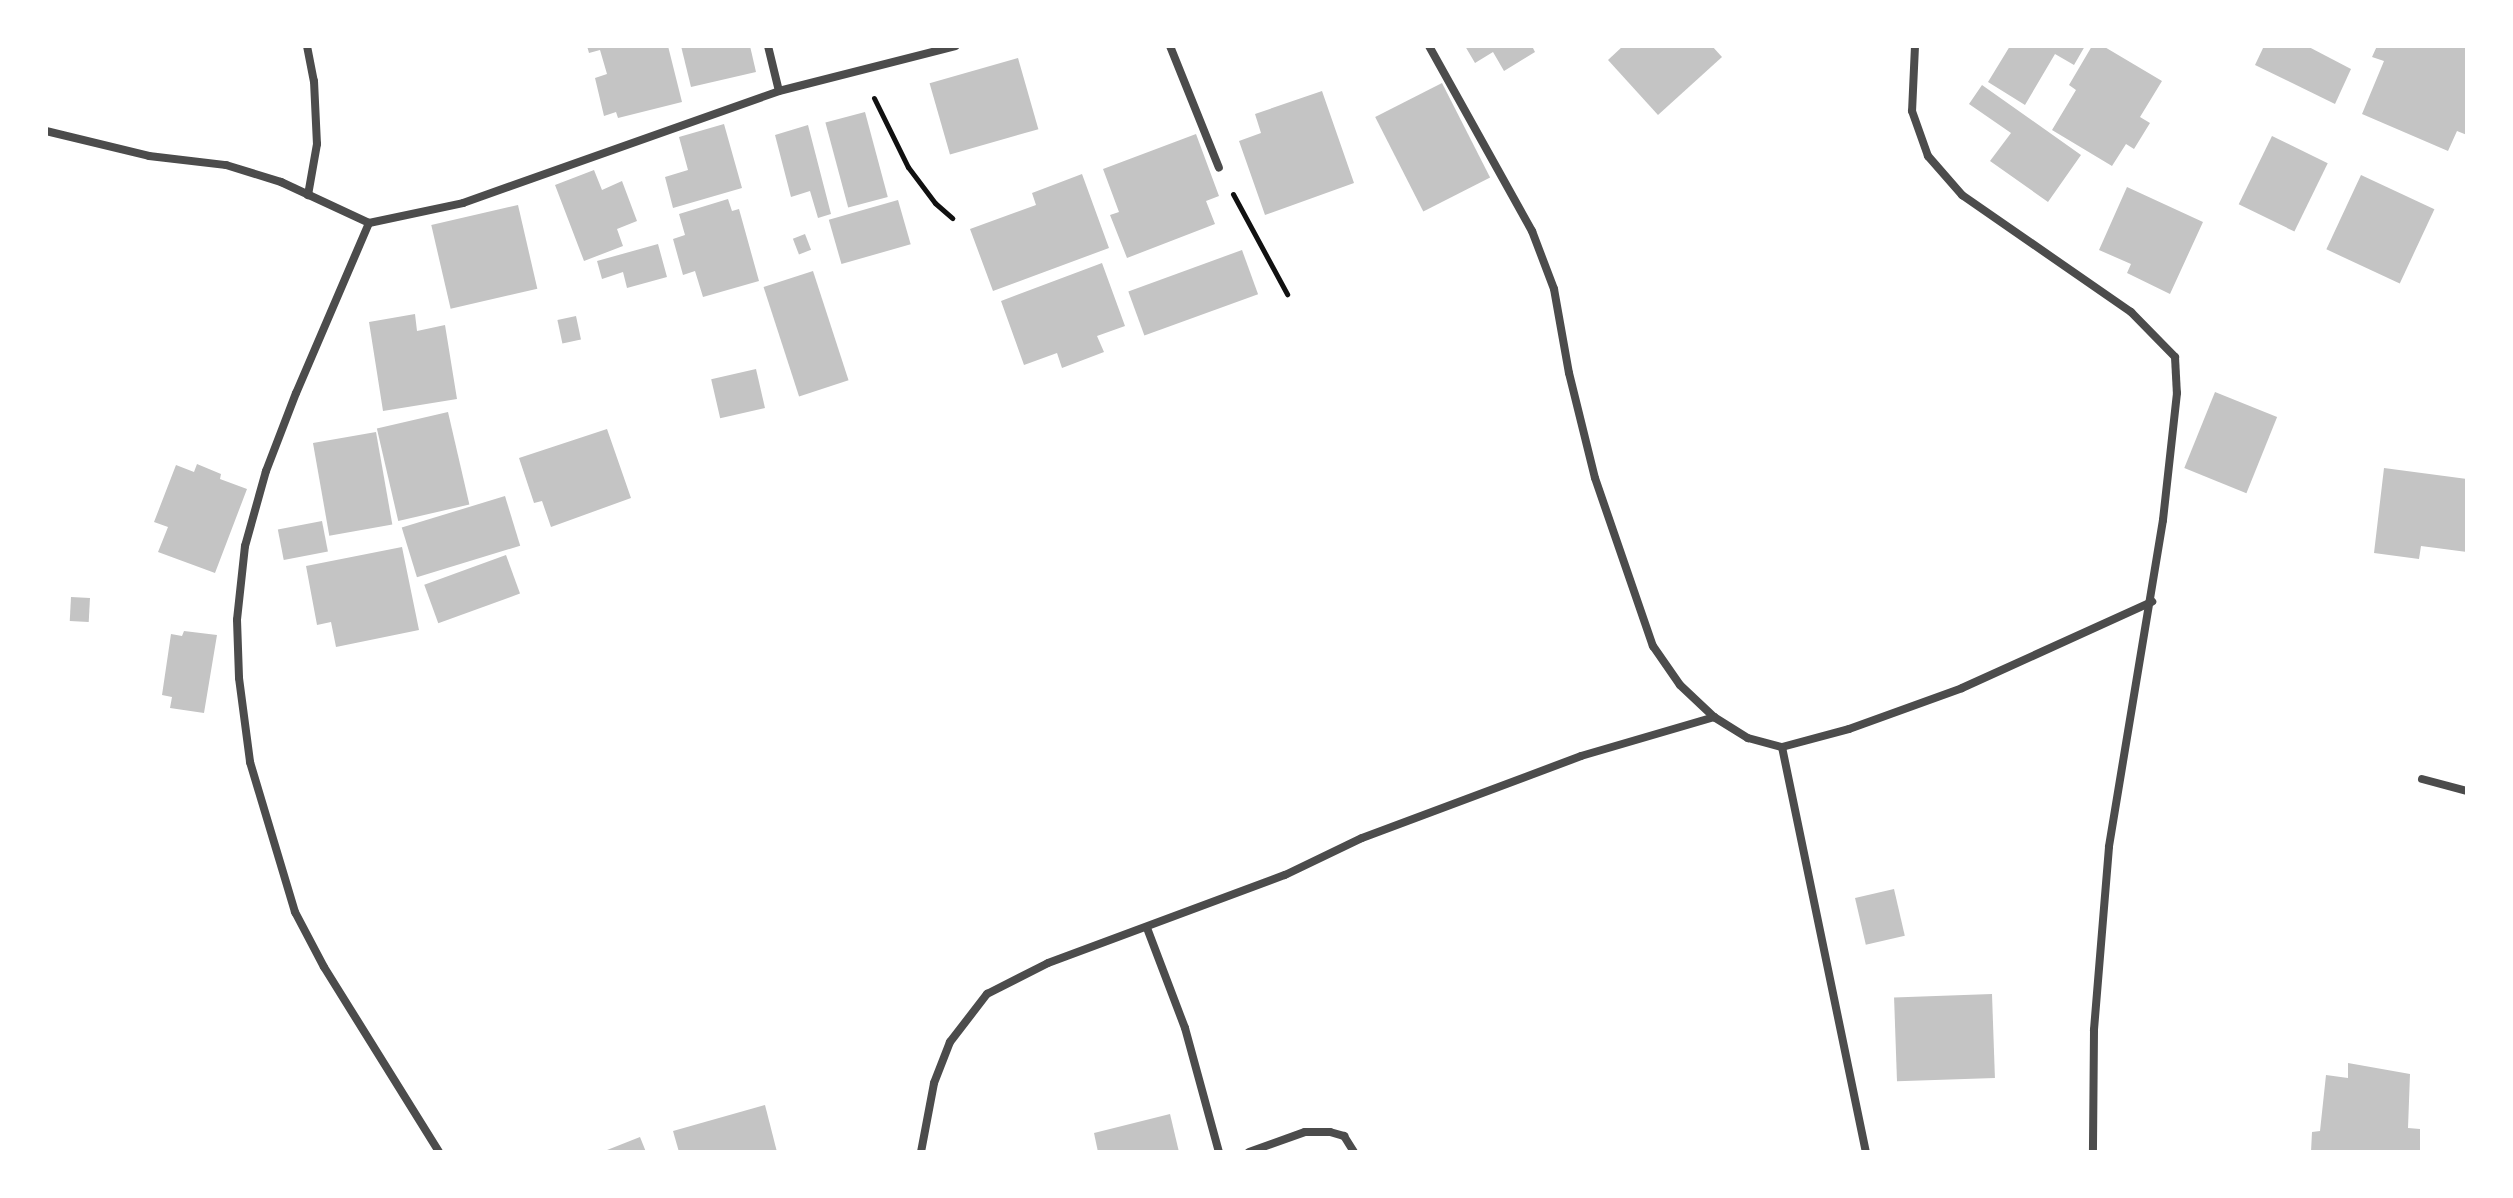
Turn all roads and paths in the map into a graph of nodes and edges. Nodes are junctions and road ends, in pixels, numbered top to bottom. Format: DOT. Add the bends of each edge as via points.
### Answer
graph roads {
  1 [pos="307,46"];
  2 [pos="768,46"];
  3 [pos="955,46"];
  4 [pos="1170,46"];
  5 [pos="1429,46"];
  6 [pos="1915,46"];
  7 [pos="866,70"];
  8 [pos="779,91"];
  9 [pos="46,131"];
  10 [pos="1219,168"];
  11 [pos="308,195"];
  12 [pos="952,218"];
  13 [pos="369,223"];
  14 [pos="1287,294"];
  15 [pos="2152,602"];
  16 [pos="1714,717"];
  17 [pos="1782,747"];
  18 [pos="2422,779"];
  19 [pos="2467,791"];
  20 [pos="1147,928"];
  21 [pos="439,1152"];
  22 [pos="921,1152"];
  23 [pos="1219,1152"];
  24 [pos="1249,1152"];
  25 [pos="1354,1152"];
  26 [pos="1866,1152"];
  27 [pos="2093,1152"];
  1 -- 11 [label="street" via="317,144"];
  2 -- 8 [label="street"];
  3 -- 7 [label="street"];
  4 -- 10 [label="street"];
  5 -- 16 [label="street" via="1532,231 1554,289 1595,478 1653,646 1680,685"];
  6 -- 15 [label="street" via="1912,111 1928,156 1962,195 2131,312 2175,357 2177,393"];
  7 -- 8 [label="street"];
  7 -- 12 [label="path" via="877,107 908,167"];
  8 -- 13 [label="street" via="463,203"];
  9 -- 11 [label="street" via="149,156 226,165"];
  10 -- 14 [label="path"];
  11 -- 13 [label="street"];
  13 -- 21 [label="street" via="266,471 245,546 237,620 239,678 250,762 295,912"];
  15 -- 17 [label="street" via="1962,688"];
  15 -- 27 [label="street" via="2109,847 2094,1030"];
  16 -- 17 [label="street" via="1748,738"];
  16 -- 20 [label="street" via="1581,756 1462,800"];
  17 -- 26 [label="street"];
  18 -- 19 [label="street"];
  20 -- 22 [label="street" via="1048,963 987,994 950,1042 934,1083"];
  20 -- 23 [label="street" via="1185,1028"];
  24 -- 25 [label="street" via="1305,1132 1330,1132 1344,1136"];
}
